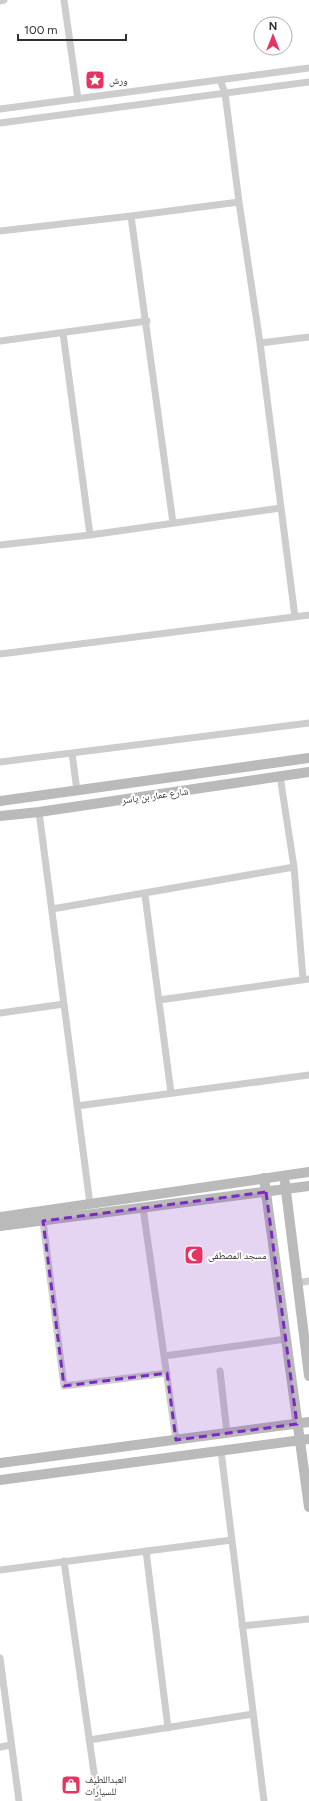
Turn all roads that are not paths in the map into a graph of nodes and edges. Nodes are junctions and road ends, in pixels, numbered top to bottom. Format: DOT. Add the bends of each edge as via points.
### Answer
graph roads {
  1 [pos="4,0"];
  2 [pos="64,0"];
  3 [pos="0,1"];
  4 [pos="309,68"];
  5 [pos="222,80"];
  6 [pos="309,82"];
  7 [pos="224,90"];
  8 [pos="78,99"];
  9 [pos="0,110"];
  10 [pos="0,123"];
  11 [pos="239,202"];
  12 [pos="131,216"];
  13 [pos="0,231"];
  14 [pos="146,321"];
  15 [pos="63,334"];
  16 [pos="309,337"];
  17 [pos="0,341"];
  18 [pos="260,343"];
  19 [pos="281,508"];
  20 [pos="173,523"];
  21 [pos="90,535"];
  22 [pos="0,545"];
  23 [pos="309,615"];
  24 [pos="295,617"];
  25 [pos="0,654"];
  26 [pos="309,723"];
  27 [pos="72,753"];
  28 [pos="309,758"];
  29 [pos="0,762"];
  30 [pos="309,772"];
  31 [pos="280,776"];
  32 [pos="77,791"];
  33 [pos="0,801"];
  34 [pos="39,812"];
  35 [pos="0,816"];
  36 [pos="294,867"];
  37 [pos="145,895"];
  38 [pos="52,910"];
  39 [pos="306,979"];
  40 [pos="159,1000"];
  41 [pos="64,1004"];
  42 [pos="0,1013"];
  43 [pos="309,1075"];
  44 [pos="171,1093"];
  45 [pos="77,1106"];
  46 [pos="309,1172"];
  47 [pos="283,1175"];
  48 [pos="264,1178"];
  49 [pos="309,1186"];
  50 [pos="285,1189"];
  51 [pos="266,1192"];
  52 [pos="90,1204"];
  53 [pos="143,1208"];
  54 [pos="0,1217"];
  55 [pos="43,1221"];
  56 [pos="0,1226"];
  57 [pos="309,1281"];
  58 [pos="297,1283"];
  59 [pos="286,1339"];
  60 [pos="164,1356"];
  61 [pos="308,1362"];
  62 [pos="220,1371"];
  63 [pos="167,1373"];
  64 [pos="309,1376"];
  65 [pos="309,1422"];
  66 [pos="298,1424"];
  67 [pos="228,1433"];
  68 [pos="176,1440"];
  69 [pos="305,1440"];
  70 [pos="221,1451"];
  71 [pos="0,1463"];
  72 [pos="0,1480"];
  73 [pos="309,1507"];
  74 [pos="232,1540"];
  75 [pos="146,1551"];
  76 [pos="64,1562"];
  77 [pos="0,1570"];
  78 [pos="309,1618"];
  79 [pos="242,1626"];
  80 [pos="0,1658"];
  81 [pos="253,1714"];
  82 [pos="168,1728"];
  83 [pos="89,1740"];
  84 [pos="11,1745"];
  85 [pos="0,1747"];
  86 [pos="19,1801"];
  87 [pos="98,1801"];
  88 [pos="264,1801"];
  1 -- 3 [label="street"];
  2 -- 8 [label="street"];
  4 -- 5 [label="street"];
  5 -- 7 [label="street"];
  5 -- 8 [label="street"];
  6 -- 7 [label="street"];
  7 -- 10 [label="street"];
  7 -- 11 [label="street"];
  8 -- 9 [label="street"];
  11 -- 12 [label="street"];
  11 -- 18 [label="street"];
  12 -- 13 [label="street"];
  12 -- 14 [label="street"];
  14 -- 15 [label="street"];
  14 -- 20 [label="street"];
  15 -- 17 [label="street"];
  15 -- 21 [label="street"];
  16 -- 18 [label="street"];
  18 -- 19 [label="street"];
  19 -- 20 [label="street"];
  19 -- 24 [label="street"];
  20 -- 21 [label="street"];
  21 -- 22 [label="street"];
  23 -- 24 [label="street"];
  24 -- 25 [label="street"];
  26 -- 27 [label="street"];
  27 -- 29 [label="street"];
  27 -- 32 [label="street"];
  28 -- 32 [label="street, شارع عمار بن ياسر"];
  30 -- 31 [label="street, شارع عمار بن ياسر"];
  31 -- 34 [label="street, شارع عمار بن ياسر"];
  31 -- 36 [label="street"];
  32 -- 33 [label="street, شارع عمار بن ياسر"];
  34 -- 35 [label="street, شارع عمار بن ياسر"];
  34 -- 38 [label="street"];
  36 -- 37 [label="street"];
  36 -- 39 [label="street"];
  37 -- 38 [label="street"];
  37 -- 40 [label="street"];
  38 -- 41 [label="street"];
  39 -- 40 [label="street"];
  40 -- 44 [label="street"];
  41 -- 42 [label="street"];
  41 -- 45 [label="street"];
  43 -- 44 [label="street"];
  44 -- 45 [label="street"];
  45 -- 52 [label="street"];
  46 -- 47 [label="street"];
  47 -- 48 [label="street"];
  47 -- 50 [label="street"];
  48 -- 51 [label="street"];
  48 -- 52 [label="street"];
  49 -- 50 [label="street"];
  50 -- 51 [label="street"];
  50 -- 58 [label="street"];
  51 -- 53 [label="street"];
  51 -- 59 [label="street"];
  52 -- 54 [label="street"];
  53 -- 55 [label="street"];
  53 -- 60 [label="street"];
  55 -- 56 [label="street"];
  55 -- 63 [label="street" via="64,1386"];
  57 -- 58 [label="street"];
  58 -- 61 [label="street"];
  59 -- 60 [label="street"];
  59 -- 66 [label="street"];
  60 -- 63 [label="street"];
  61 -- 64 [label="street"];
  62 -- 67 [label="street"];
  63 -- 68 [label="street"];
  65 -- 66 [label="street"];
  66 -- 67 [label="street"];
  66 -- 69 [label="street"];
  67 -- 68 [label="street"];
  68 -- 71 [label="street"];
  69 -- 70 [label="street"];
  69 -- 73 [label="street"];
  70 -- 72 [label="street"];
  70 -- 74 [label="street"];
  74 -- 75 [label="street"];
  74 -- 79 [label="street"];
  75 -- 76 [label="street"];
  75 -- 82 [label="street"];
  76 -- 77 [label="street"];
  76 -- 83 [label="street"];
  78 -- 79 [label="street"];
  79 -- 81 [label="street"];
  80 -- 84 [label="street"];
  81 -- 82 [label="street"];
  81 -- 88 [label="street"];
  82 -- 83 [label="street"];
  83 -- 87 [label="street"];
  84 -- 85 [label="street"];
  84 -- 86 [label="street"];
}
